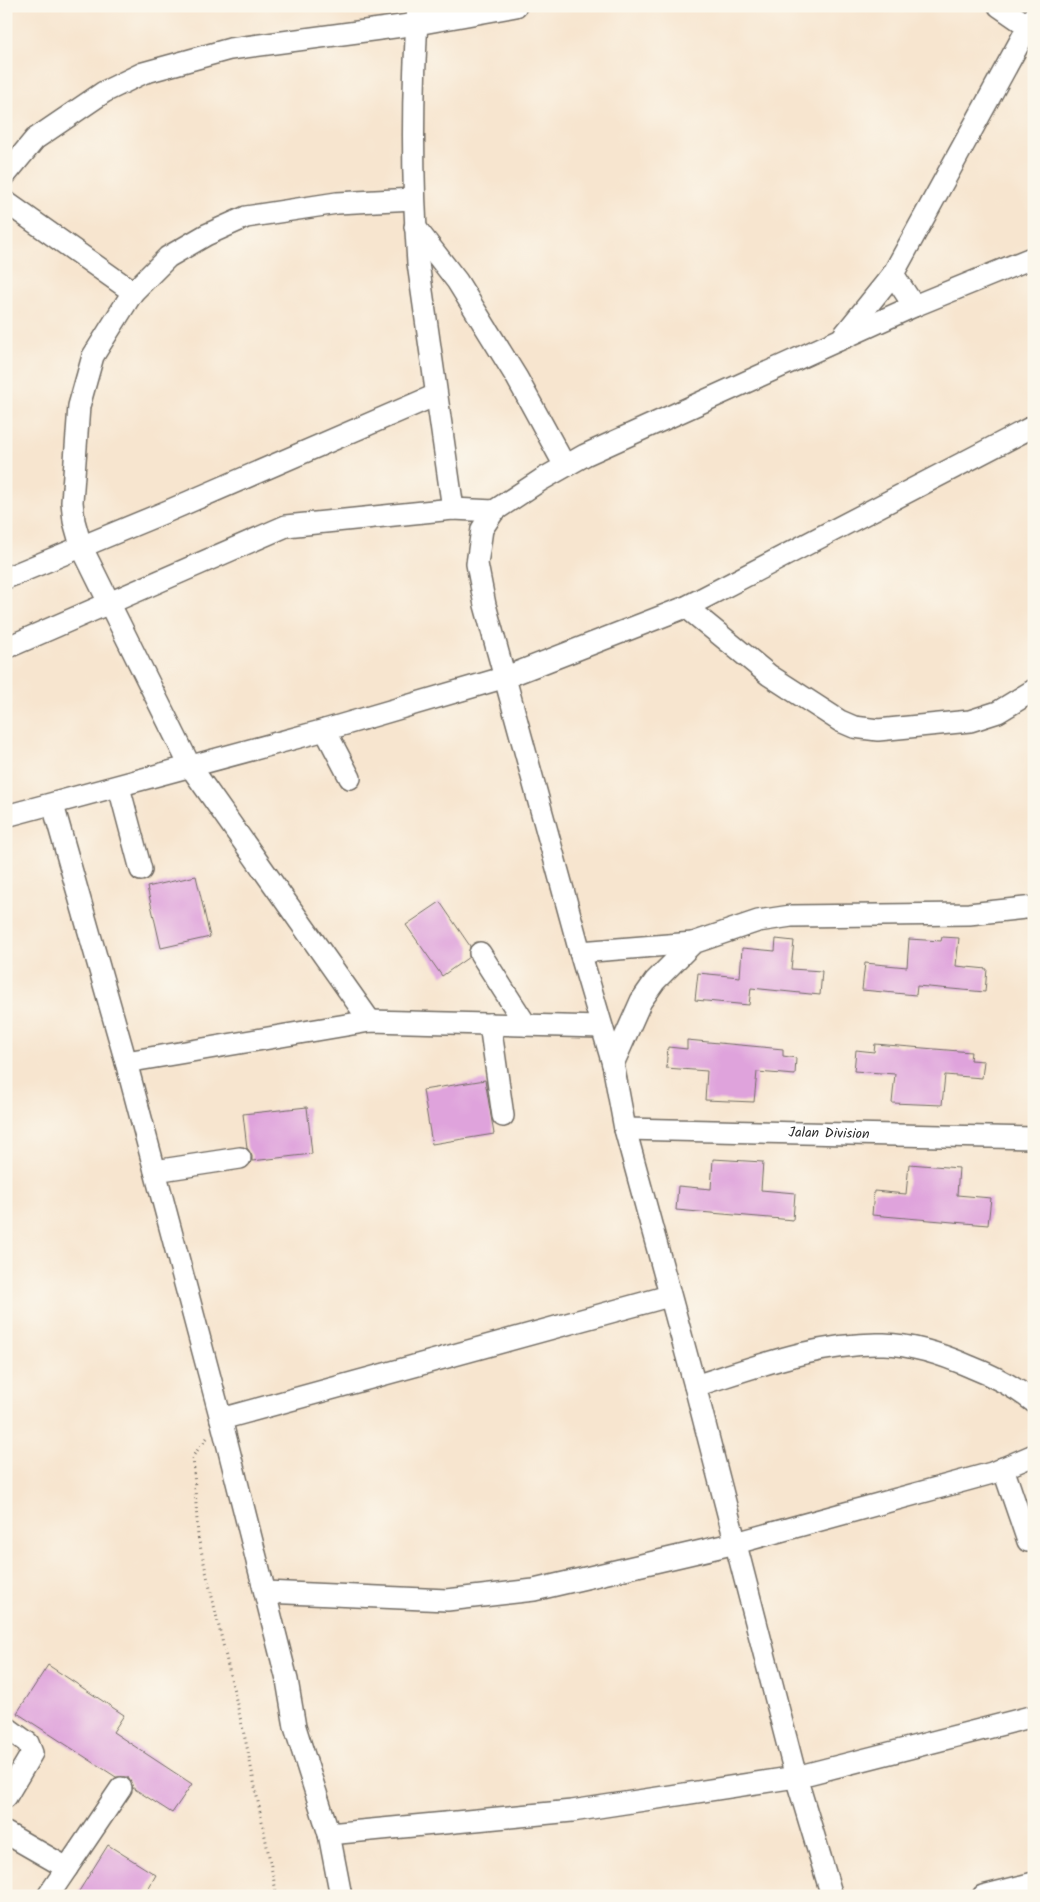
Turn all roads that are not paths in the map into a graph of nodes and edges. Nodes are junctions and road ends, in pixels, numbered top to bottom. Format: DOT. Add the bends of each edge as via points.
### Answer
graph roads {
  1 [pos="516,6"];
  2 [pos="999,6"];
  3 [pos="417,15"];
  4 [pos="1031,21"];
  5 [pos="6,174"];
  6 [pos="414,200"];
  7 [pos="6,202"];
  8 [pos="415,227"];
  9 [pos="1034,257"];
  10 [pos="893,274"];
  11 [pos="134,292"];
  12 [pos="914,306"];
  13 [pos="842,338"];
  14 [pos="436,395"];
  15 [pos="1034,426"];
  16 [pos="566,466"];
  17 [pos="453,508"];
  18 [pos="494,511"];
  19 [pos="81,546"];
  20 [pos="6,578"];
  21 [pos="109,604"];
  22 [pos="686,608"];
  23 [pos="6,648"];
  24 [pos="506,677"];
  25 [pos="1034,690"];
  26 [pos="325,730"];
  27 [pos="190,766"];
  28 [pos="350,778"];
  29 [pos="119,787"];
  30 [pos="53,805"];
  31 [pos="6,816"];
  32 [pos="141,870"];
  33 [pos="1034,907"];
  34 [pos="693,944"];
  35 [pos="580,952"];
  36 [pos="480,953"];
  37 [pos="370,1021"];
  38 [pos="490,1024"];
  39 [pos="526,1025"];
  40 [pos="601,1027"];
  41 [pos="126,1062"];
  42 [pos="613,1064"];
  43 [pos="503,1116"];
  44 [pos="625,1129"];
  45 [pos="1034,1138"];
  46 [pos="240,1158"];
  47 [pos="155,1171"];
  48 [pos="669,1296"];
  49 [pos="695,1386"];
  50 [pos="1034,1402"];
  51 [pos="221,1419"];
  52 [pos="1034,1455"];
  53 [pos="1003,1468"];
  54 [pos="1028,1542"];
  55 [pos="736,1543"];
  56 [pos="265,1592"];
  57 [pos="1034,1716"];
  58 [pos="6,1727"];
  59 [pos="796,1777"];
  60 [pos="121,1788"];
  61 [pos="6,1797"];
  62 [pos="6,1833"];
  63 [pos="330,1834"];
  64 [pos="68,1868"];
  65 [pos="1034,1883"];
  66 [pos="48,1896"];
  67 [pos="341,1896"];
  68 [pos="832,1896"];
  69 [pos="983,1896"];
  1 -- 3 [label="street"];
  2 -- 4 [label="street"];
  3 -- 5 [label="street" via="230,49 143,73 104,92 35,139"];
  3 -- 6 [label="street"];
  4 -- 10 [label="street"];
  6 -- 8 [label="street"];
  6 -- 11 [label="street" via="337,203 246,217 168,257"];
  7 -- 11 [label="street"];
  8 -- 14 [label="street"];
  8 -- 16 [label="street" via="457,281"];
  9 -- 12 [label="street"];
  10 -- 12 [label="street"];
  10 -- 13 [label="street"];
  11 -- 19 [label="street" via="93,356 79,406 72,502"];
  12 -- 13 [label="street"];
  13 -- 16 [label="street" via="594,450"];
  14 -- 17 [label="street"];
  14 -- 19 [label="street"];
  15 -- 22 [label="street"];
  16 -- 18 [label="street"];
  17 -- 18 [label="street"];
  17 -- 21 [label="street" via="286,526"];
  18 -- 24 [label="street" via="482,529 477,564"];
  19 -- 20 [label="street"];
  19 -- 21 [label="street"];
  21 -- 23 [label="street"];
  21 -- 27 [label="street"];
  22 -- 24 [label="street"];
  22 -- 25 [label="street" via="769,675 854,727 878,730 970,721 998,712"];
  24 -- 26 [label="street"];
  24 -- 35 [label="street"];
  26 -- 27 [label="street"];
  26 -- 28 [label="street"];
  27 -- 29 [label="street"];
  27 -- 37 [label="street"];
  29 -- 30 [label="street"];
  29 -- 32 [label="street"];
  30 -- 31 [label="street"];
  30 -- 41 [label="street"];
  33 -- 34 [label="street" via="969,914 782,917 758,921"];
  34 -- 35 [label="street"];
  34 -- 42 [label="street" via="660,975 641,1001"];
  35 -- 40 [label="street"];
  36 -- 39 [label="street"];
  37 -- 38 [label="street"];
  37 -- 41 [label="street"];
  38 -- 39 [label="street"];
  38 -- 43 [label="street"];
  39 -- 40 [label="street"];
  40 -- 42 [label="street"];
  41 -- 47 [label="street"];
  42 -- 44 [label="street"];
  44 -- 45 [label="street, Jalan Division"];
  44 -- 48 [label="street"];
  46 -- 47 [label="street"];
  47 -- 51 [label="street"];
  48 -- 49 [label="street"];
  48 -- 51 [label="street"];
  49 -- 50 [label="street" via="775,1360 832,1348 883,1344 922,1349 957,1360 992,1375"];
  49 -- 55 [label="street"];
  51 -- 56 [label="street"];
  52 -- 53 [label="street"];
  53 -- 54 [label="street"];
  53 -- 55 [label="street"];
  55 -- 56 [label="street" via="559,1585 492,1596 438,1600"];
  55 -- 59 [label="street"];
  56 -- 63 [label="street" via="295,1727"];
  57 -- 59 [label="street"];
  58 -- 61 [label="street" via="28,1743 32,1754"];
  59 -- 63 [label="street" via="572,1812"];
  59 -- 68 [label="street"];
  60 -- 64 [label="street"];
  62 -- 64 [label="street"];
  63 -- 67 [label="street"];
  64 -- 66 [label="street"];
  65 -- 69 [label="street"];
}
